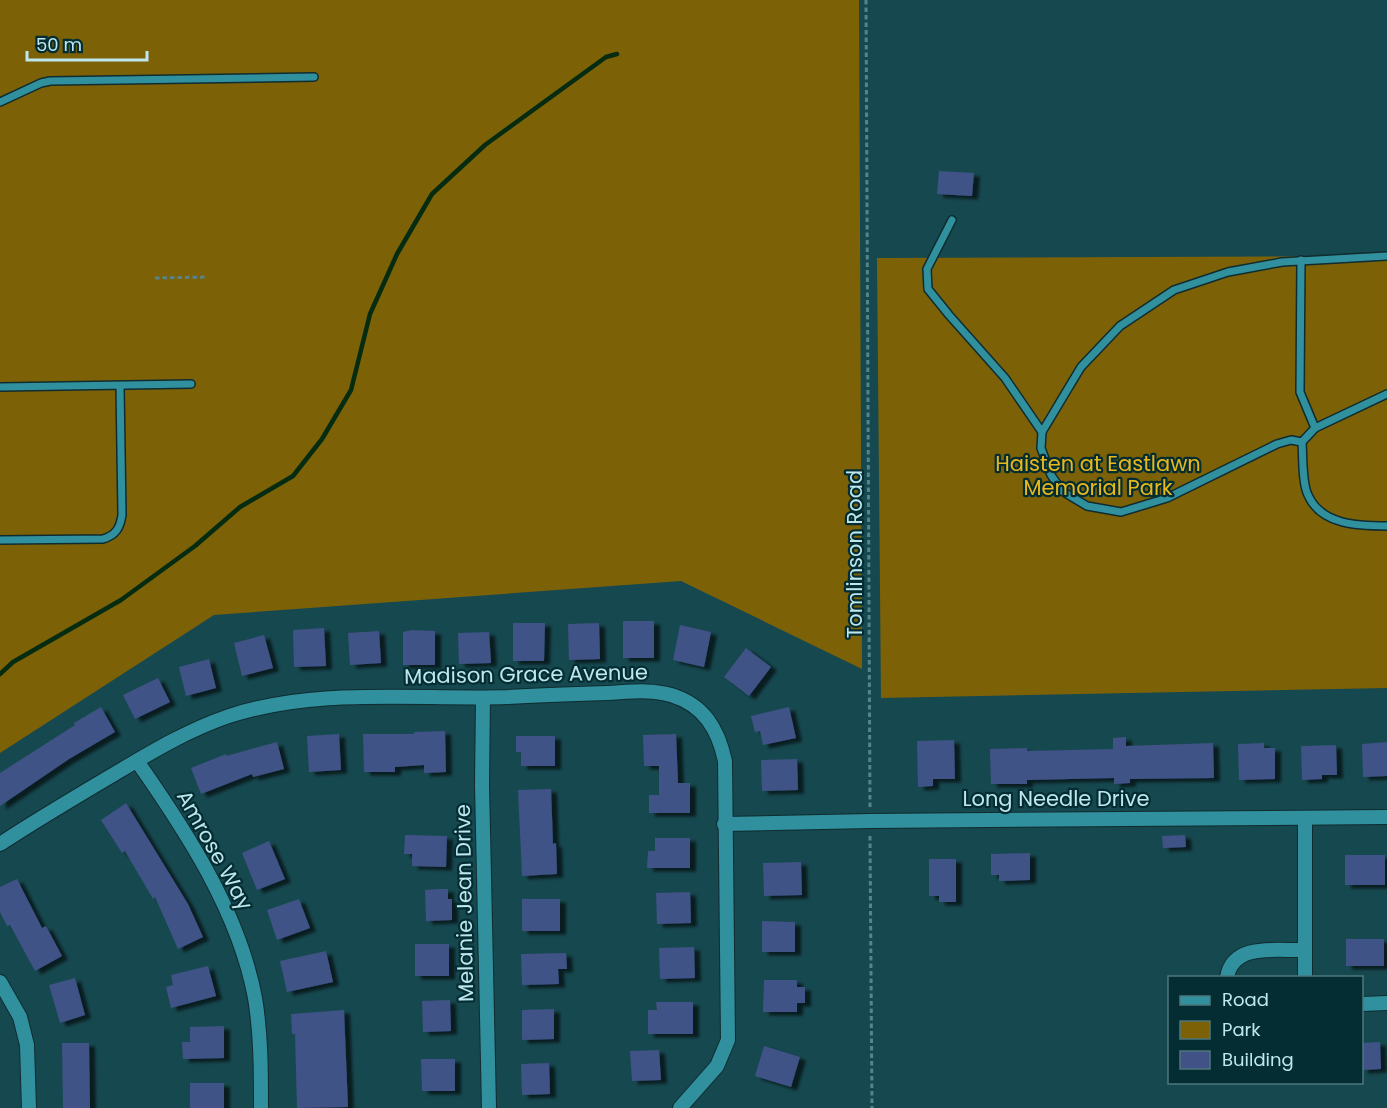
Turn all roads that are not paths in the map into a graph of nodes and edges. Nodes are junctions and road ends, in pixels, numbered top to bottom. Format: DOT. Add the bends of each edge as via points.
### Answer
graph roads {
  1 [pos="315,77"];
  2 [pos="0,102"];
  3 [pos="952,220"];
  4 [pos="1387,256"];
  5 [pos="1301,260"];
  6 [pos="191,384"];
  7 [pos="120,386"];
  8 [pos="0,387"];
  9 [pos="1387,394"];
  10 [pos="1315,428"];
  11 [pos="1042,432"];
  12 [pos="1302,442"];
  13 [pos="1387,526"];
  14 [pos="0,540"];
  15 [pos="483,698"];
  16 [pos="136,761"];
  17 [pos="1387,817"];
  18 [pos="1305,818"];
  19 [pos="724,824"];
  20 [pos="0,844"];
  21 [pos="1304,950"];
  22 [pos="1227,976"];
  23 [pos="1305,976"];
  24 [pos="0,982"];
  25 [pos="1363,1004"];
  26 [pos="1387,1004"];
  27 [pos="30,1108"];
  28 [pos="261,1108"];
  29 [pos="489,1108"];
  30 [pos="680,1108"];
  1 -- 2 [label="lane" via="50,81"];
  3 -- 11 [label="lane" via="927,269 928,289 1005,378"];
  4 -- 5 [label="lane"];
  5 -- 10 [label="lane" via="1300,392"];
  5 -- 11 [label="lane" via="1228,272 1174,290 1120,326 1080,367"];
  6 -- 7 [label="lane"];
  7 -- 8 [label="lane"];
  7 -- 14 [label="lane" via="119,529 103,539"];
  9 -- 10 [label="lane"];
  10 -- 12 [label="lane"];
  11 -- 12 [label="lane" via="1041,448 1062,491 1087,506 1120,512 1167,498 1277,444"];
  12 -- 13 [label="lane" via="1307,493 1319,513 1335,521"];
  15 -- 16 [label="street, Madison Grace Avenue" via="332,698 275,704 205,724"];
  15 -- 19 [label="street, Madison Grace Avenue" via="658,692 683,700 706,716 721,744 725,761"];
  15 -- 29 [label="street, Melanie Jean Drive"];
  16 -- 20 [label="street, Madison Grace Avenue"];
  16 -- 28 [label="street, Amrose Way" via="216,887 239,942 255,997"];
  17 -- 18 [label="street, Long Needle Drive"];
  18 -- 19 [label="street, Long Needle Drive"];
  18 -- 21 [label="street"];
  19 -- 30 [label="street, Madison Grace Avenue" via="728,1040 717,1066"];
  21 -- 22 [label="street" via="1245,953 1234,960"];
  21 -- 23 [label="street"];
  24 -- 27 [label="street" via="20,1017 27,1045"];
  25 -- 26 [label="street"];
}
